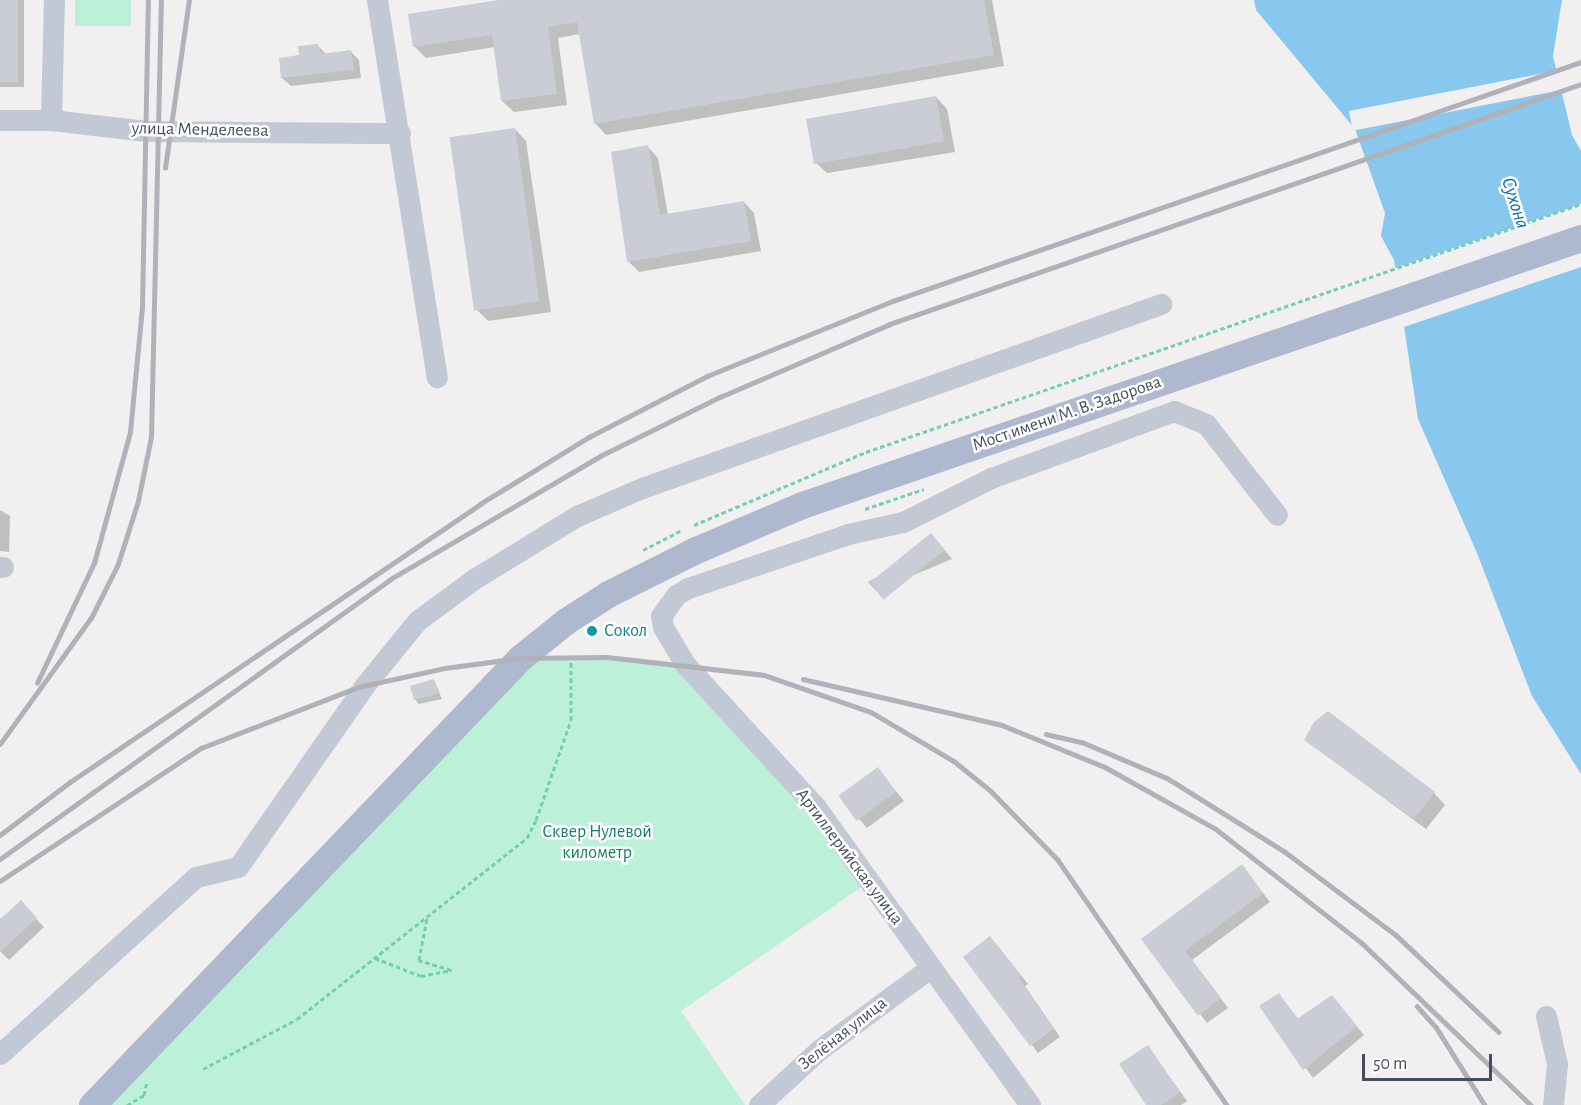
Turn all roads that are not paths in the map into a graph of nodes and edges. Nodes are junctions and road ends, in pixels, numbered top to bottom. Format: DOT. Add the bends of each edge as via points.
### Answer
graph roads {
  1 [pos="54,0"];
  2 [pos="377,0"];
  3 [pos="0,120"];
  4 [pos="51,120"];
  5 [pos="400,133"];
  6 [pos="1581,237"];
  7 [pos="1161,304"];
  8 [pos="438,377"];
  9 [pos="1277,515"];
  10 [pos="931,967"];
  11 [pos="1546,1016"];
  12 [pos="0,1054"];
  13 [pos="92,1105"];
  14 [pos="759,1105"];
  15 [pos="1030,1105"];
  16 [pos="1553,1105"];
  1 -- 4 [label="street"];
  2 -- 5 [label="street"];
  3 -- 4 [label="street, улица Менделеева"];
  4 -- 5 [label="street, улица Менделеева" via="146,131"];
  5 -- 8 [label="street"];
  6 -- 13 [label="main road, Мост имени М. В. Задорова" via="802,505 653,570 566,621 520,658"];
  7 -- 12 [label="street" via="642,488 577,516 474,579 417,621 365,686 238,867 196,877"];
  9 -- 10 [label="street, Артиллерийская улица" via="1206,424 1174,411 991,478 903,522 848,534 676,595 661,616 663,627 685,664 815,806"];
  10 -- 14 [label="street, Зелёная улица" via="819,1050"];
  10 -- 15 [label="street, Артиллерийская улица"];
  11 -- 16 [label="street" via="1557,1064"];
}
